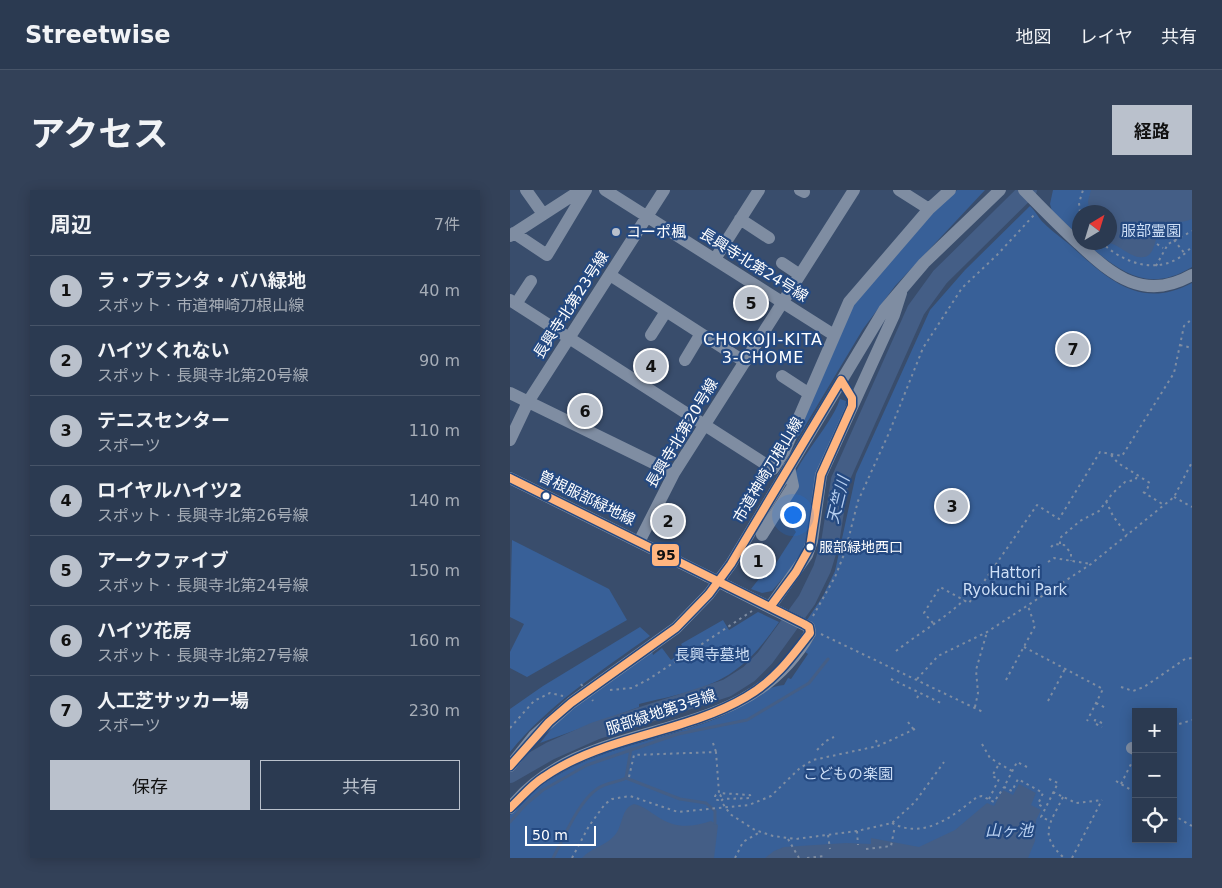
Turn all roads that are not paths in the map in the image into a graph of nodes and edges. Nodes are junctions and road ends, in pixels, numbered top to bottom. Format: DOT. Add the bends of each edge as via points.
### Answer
graph roads {
  1 [pos="526,190"];
  2 [pos="580,190"];
  3 [pos="586,190"];
  4 [pos="606,190"];
  5 [pos="664,190"];
  6 [pos="758,190"];
  7 [pos="854,190"];
  8 [pos="899,190"];
  9 [pos="950,190"];
  10 [pos="1000,190"];
  11 [pos="1024,190"];
  12 [pos="929,209"];
  13 [pos="544,214"];
  14 [pos="648,217"];
  15 [pos="740,219"];
  16 [pos="512,235"];
  17 [pos="769,238"];
  18 [pos="715,259"];
  19 [pos="782,263"];
  20 [pos="610,275"];
  21 [pos="800,275"];
  22 [pos="1192,275"];
  23 [pos="531,281"];
  24 [pos="903,288"];
  25 [pos="513,302"];
  26 [pos="782,302"];
  27 [pos="665,313"];
  28 [pos="651,335"];
  29 [pos="700,335"];
  30 [pos="834,335"];
  31 [pos="569,337"];
  32 [pos="685,360"];
  33 [pos="745,362"];
  34 [pos="782,376"];
  35 [pos="841,380"];
  36 [pos="510,393"];
  37 [pos="808,393"];
  38 [pos="528,402"];
  39 [pos="852,406"];
  40 [pos="705,424"];
  41 [pos="510,440"];
  42 [pos="789,467"];
  43 [pos="674,473"];
  44 [pos="510,478"];
  45 [pos="762,535"];
  46 [pos="639,542"];
  47 [pos="770,607"];
  48 [pos="810,627"];
  49 [pos="510,766"];
  50 [pos="510,808"];
  1 -- 13 [label="street"];
  2 -- 13 [label="street"];
  3 -- 16 [label="street" via="547,255"];
  4 -- 14 [label="street, 長興寺北第24号線"];
  5 -- 14 [label="street, 長興寺北第23号線"];
  6 -- 15 [label="street"];
  7 -- 21 [label="street, 長興寺北第20号線"];
  8 -- 12 [label="street"];
  9 -- 12 [label="street"];
  10 -- 24 [label="street, 市道神崎刀根山線" via="935,252"];
  11 -- 22 [label="street" via="1099,262 1122,279 1155,287"];
  12 -- 30 [label="street" via="849,302"];
  13 -- 16 [label="street"];
  14 -- 18 [label="street, 長興寺北第24号線"];
  14 -- 20 [label="street, 長興寺北第23号線"];
  15 -- 17 [label="street"];
  15 -- 18 [label="street"];
  18 -- 26 [label="street, 長興寺北第24号線"];
  19 -- 21 [label="street"];
  20 -- 27 [label="street"];
  20 -- 31 [label="street, 長興寺北第23号線"];
  21 -- 26 [label="street, 長興寺北第20号線"];
  23 -- 25 [label="street"];
  24 -- 35 [label="street, 市道神崎刀根山線" via="884,310"];
  24 -- 39 [label="street"];
  25 -- 31 [label="street"];
  26 -- 30 [label="street, 長興寺北第24号線"];
  26 -- 33 [label="street, 長興寺北第20号線"];
  27 -- 28 [label="street"];
  27 -- 29 [label="street"];
  29 -- 32 [label="street"];
  29 -- 33 [label="street"];
  30 -- 37 [label="street"];
  31 -- 38 [label="street, 長興寺北第23号線"];
  31 -- 40 [label="street"];
  33 -- 40 [label="street, 長興寺北第20号線"];
  34 -- 37 [label="street"];
  35 -- 39 [label="street" via="852,398"];
  35 -- 42 [label="street, 市道神崎刀根山線"];
  36 -- 38 [label="street"];
  37 -- 40 [label="street" via="784,452 773,469"];
  38 -- 41 [label="street, 長興寺北第23号線"];
  38 -- 43 [label="street"];
  39 -- 47 [label="street" via="821,475 810,548"];
  40 -- 43 [label="street, 長興寺北第20号線"];
  42 -- 45 [label="street" via="793,486"];
  42 -- 49 [label="street, 市道神崎刀根山線" via="731,564 709,594 676,628 571,703 534,736"];
  43 -- 46 [label="street, 長興寺北第20号線"];
  44 -- 46 [label="street, 曽根服部緑地線"];
  46 -- 47 [label="street, 曽根服部緑地線, bridge"];
  47 -- 48 [label="street, 曽根服部緑地線"];
  48 -- 50 [label="street, 服部緑地第3号線" via="794,658 739,703 578,758 541,778"];
}
